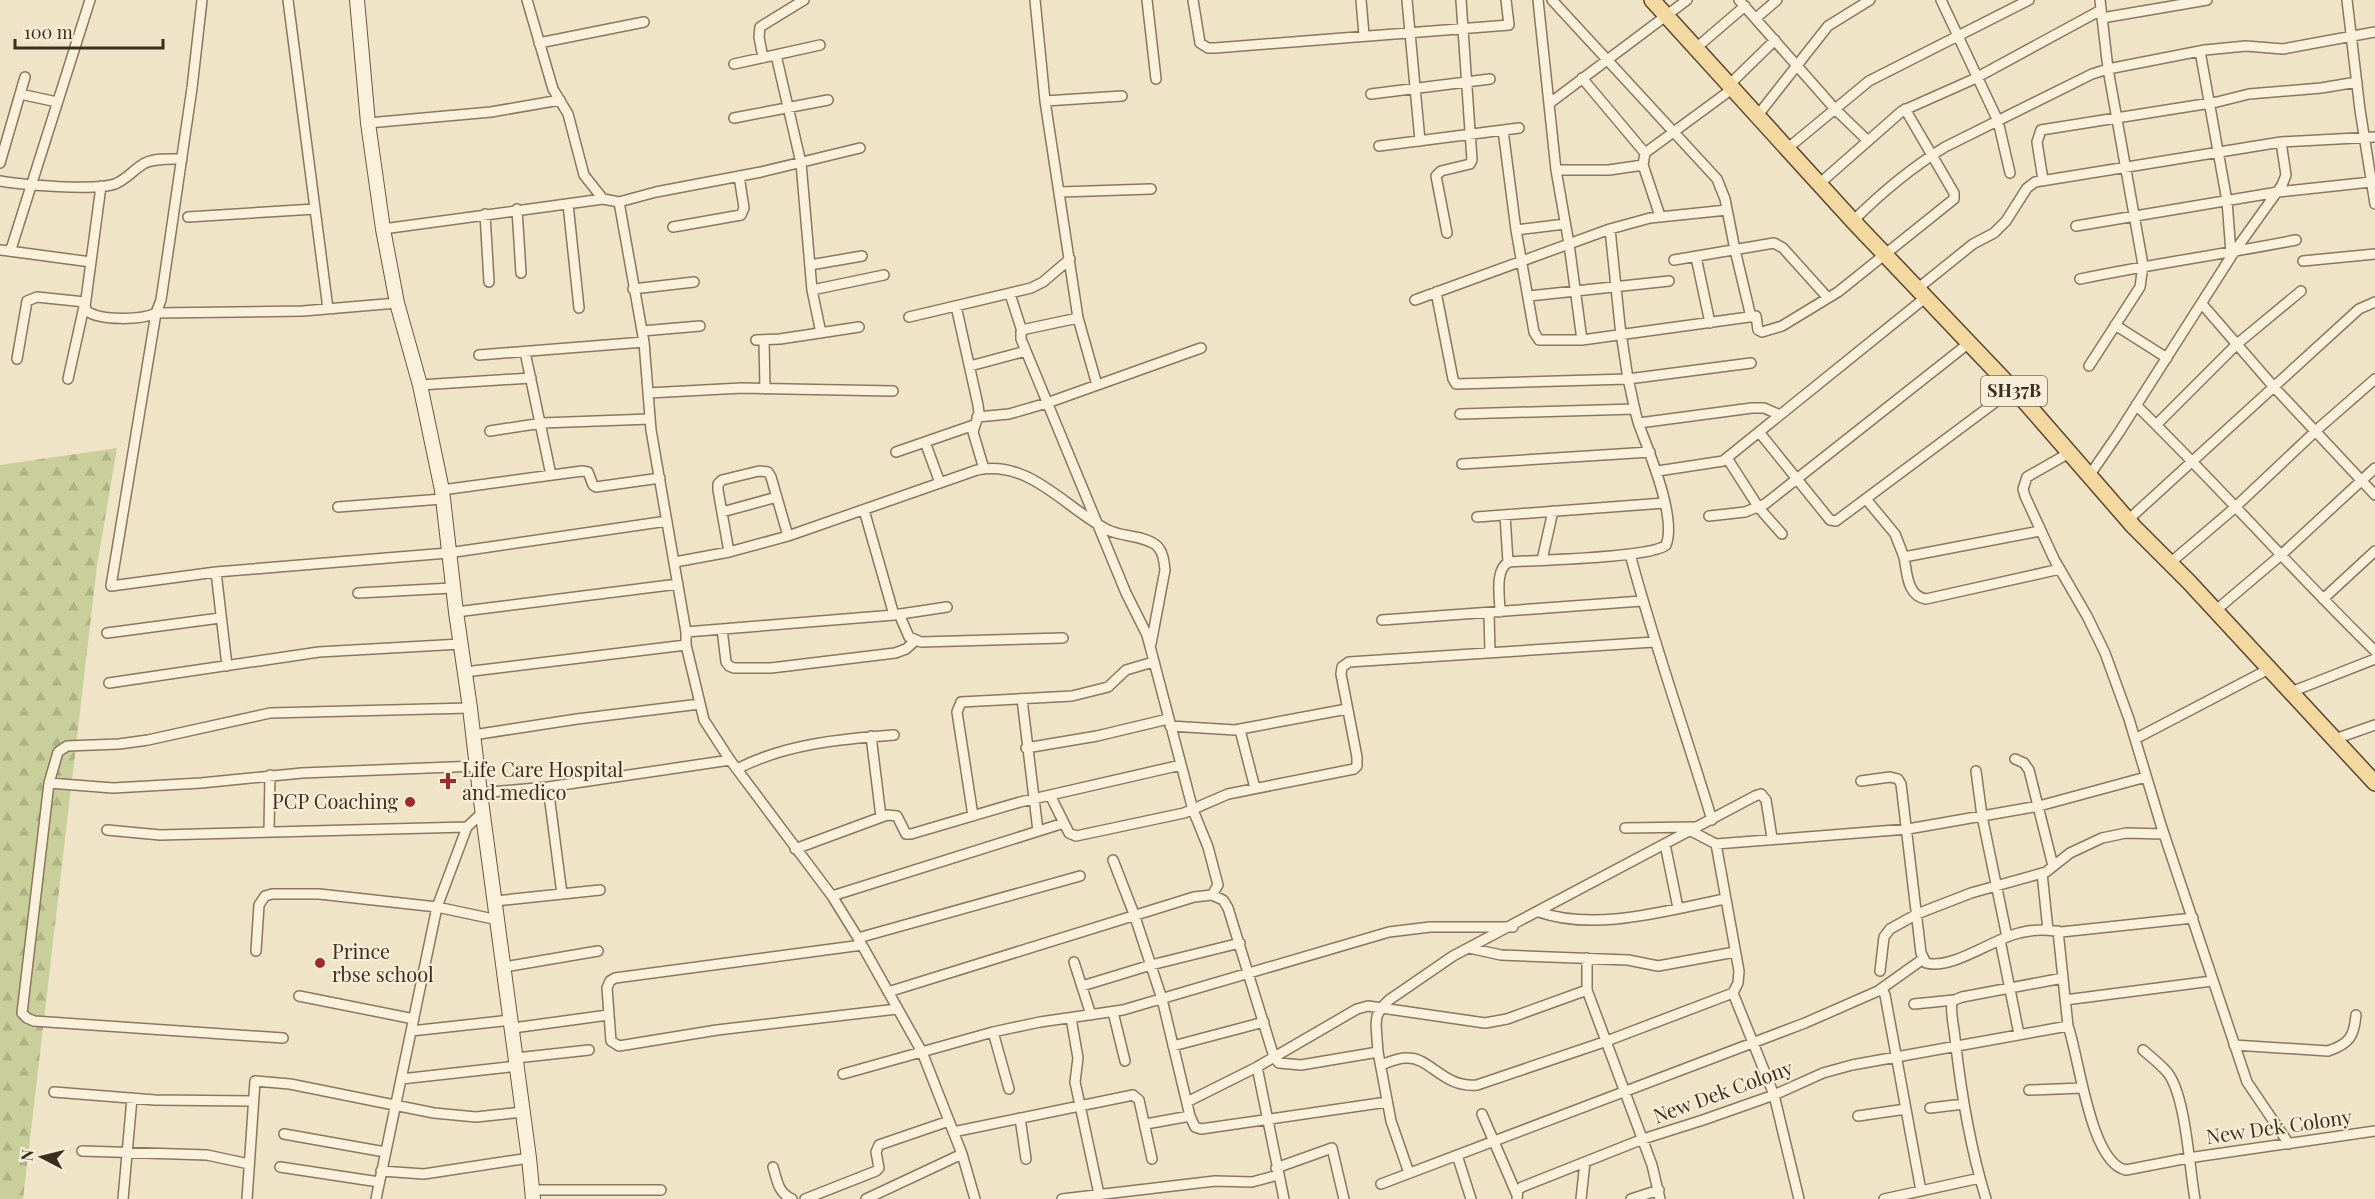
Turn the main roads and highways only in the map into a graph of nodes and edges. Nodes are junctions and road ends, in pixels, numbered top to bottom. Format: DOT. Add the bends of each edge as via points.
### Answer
graph roads {
  1 [pos="1652,0"];
  2 [pos="2375,783"];
  1 -- 2 [label="main road, SH37B" via="2013,389 2128,520"];
}
